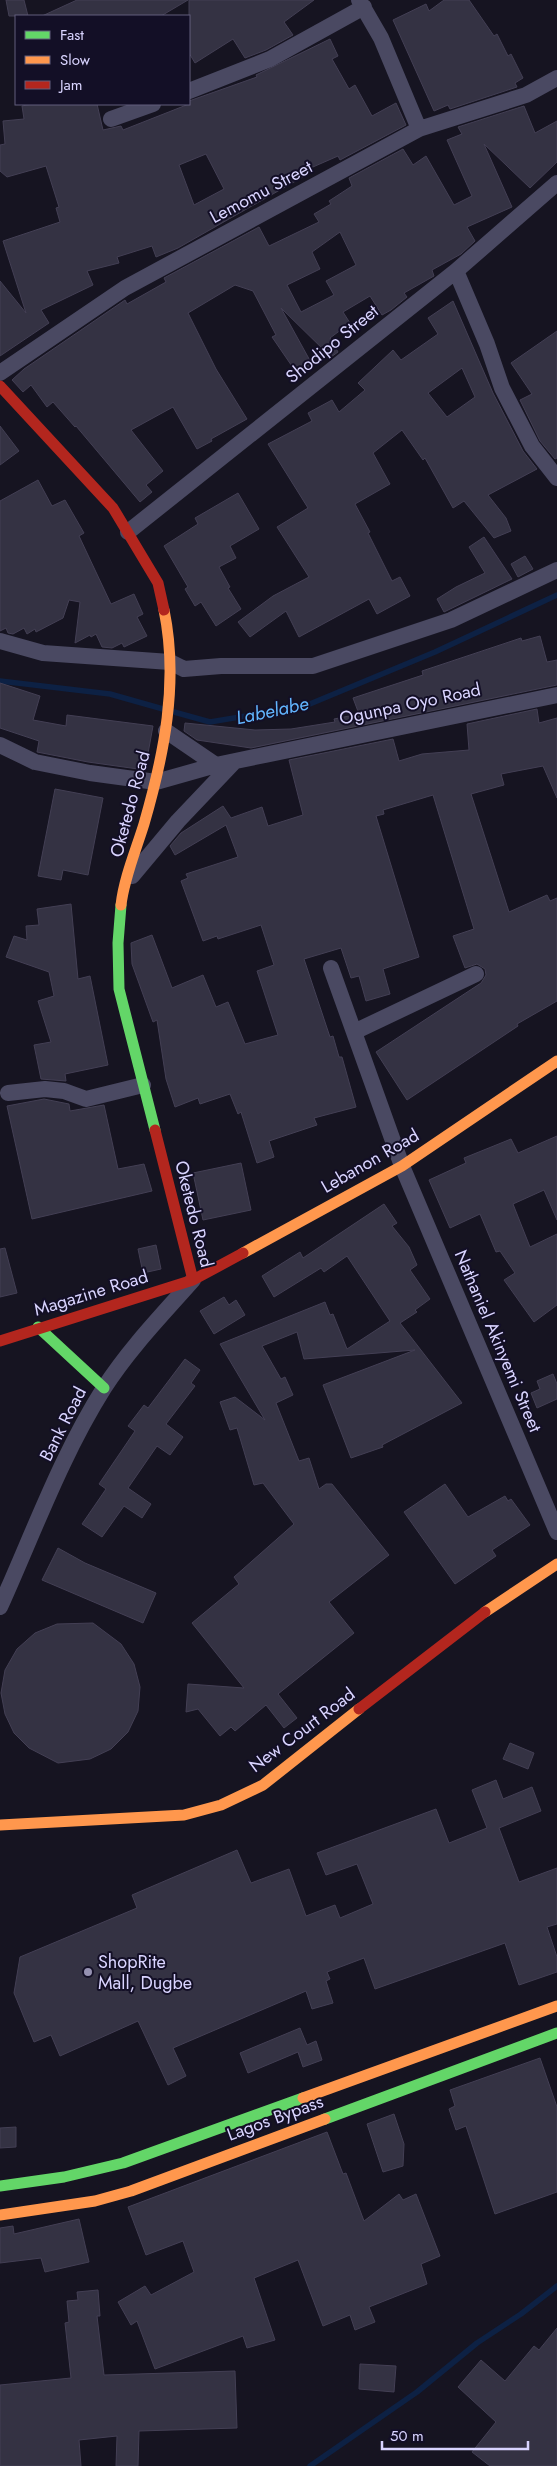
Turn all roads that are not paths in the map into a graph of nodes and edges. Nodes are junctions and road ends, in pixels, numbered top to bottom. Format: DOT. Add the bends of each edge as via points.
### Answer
graph roads {
  1 [pos="361,4"];
  2 [pos="557,78"];
  3 [pos="190,91"];
  4 [pos="149,105"];
  5 [pos="111,119"];
  6 [pos="418,129"];
  7 [pos="557,183"];
  8 [pos="456,271"];
  9 [pos="0,373"];
  10 [pos="0,386"];
  11 [pos="557,478"];
  12 [pos="128,532"];
  13 [pos="557,570"];
  14 [pos="0,641"];
  15 [pos="170,668"];
  16 [pos="557,695"];
  17 [pos="167,725"];
  18 [pos="0,745"];
  19 [pos="235,762"];
  20 [pos="216,765"];
  21 [pos="156,782"];
  22 [pos="127,882"];
  23 [pos="331,968"];
  24 [pos="476,974"];
  25 [pos="354,1032"];
  26 [pos="557,1061"];
  27 [pos="143,1085"];
  28 [pos="8,1093"];
  29 [pos="402,1166"];
  30 [pos="193,1280"];
  31 [pos="38,1328"];
  32 [pos="0,1341"];
  33 [pos="104,1388"];
  34 [pos="557,1532"];
  35 [pos="557,1564"];
  36 [pos="0,1607"];
  37 [pos="0,1825"];
  38 [pos="557,2006"];
  39 [pos="557,2032"];
  40 [pos="127,2177"];
  41 [pos="0,2186"];
  42 [pos="0,2215"];
  1 -- 3 [label="street" via="270,59"];
  1 -- 6 [label="street" via="381,38"];
  2 -- 6 [label="street, Lemomu Street" via="526,95"];
  4 -- 5 [label="street"];
  6 -- 9 [label="street, Lemomu Street" via="125,288"];
  7 -- 8 [label="street, Shodipo Street"];
  8 -- 11 [label="street" via="502,388 532,446"];
  8 -- 12 [label="street, Shodipo Street"];
  10 -- 12 [label="main road, Oketedo Road" via="113,508"];
  12 -- 15 [label="main road, Oketedo Road" via="158,583 168,631"];
  13 -- 15 [label="street" via="452,620 313,666"];
  14 -- 15 [label="street" via="43,653"];
  15 -- 17 [label="main road, Oketedo Road"];
  16 -- 19 [label="street, Ogunpa Oyo Road"];
  17 -- 20 [label="street"];
  17 -- 21 [label="main road, Oketedo Road"];
  18 -- 21 [label="street" via="35,762"];
  19 -- 20 [label="street, Ogunpa Oyo Road"];
  19 -- 22 [label="street" via="178,821"];
  20 -- 21 [label="street, Ogunpa Oyo Road"];
  21 -- 22 [label="main road, Oketedo Road"];
  22 -- 27 [label="main road, Oketedo Road" via="120,916 119,988"];
  23 -- 25 [label="street, Nathaniel Akinyemi Street"];
  24 -- 25 [label="street"];
  25 -- 29 [label="street, Nathaniel Akinyemi Street"];
  26 -- 29 [label="main road, Lebanon Road"];
  27 -- 28 [label="street" via="86,1099 64,1091 45,1089"];
  27 -- 30 [label="main road, Oketedo Road"];
  29 -- 30 [label="main road, Lebanon Road"];
  29 -- 34 [label="street, Nathaniel Akinyemi Street"];
  30 -- 31 [label="main road, Magazine Road"];
  30 -- 33 [label="street, Bank Road" via="133,1348"];
  31 -- 32 [label="main road, Magazine Road"];
  31 -- 33 [label="main road"];
  33 -- 36 [label="street, Bank Road" via="73,1443"];
  35 -- 37 [label="main road, New Court Road" via="466,1626 263,1785 221,1806 184,1815"];
  38 -- 40 [label="main road, Lagos Bypass"];
  39 -- 40 [label="main road, Lagos Bypass"];
  40 -- 41 [label="main road, Lagos Bypass" via="64,2177"];
  40 -- 42 [label="main road, Lagos Bypass" via="95,2201"];
}
